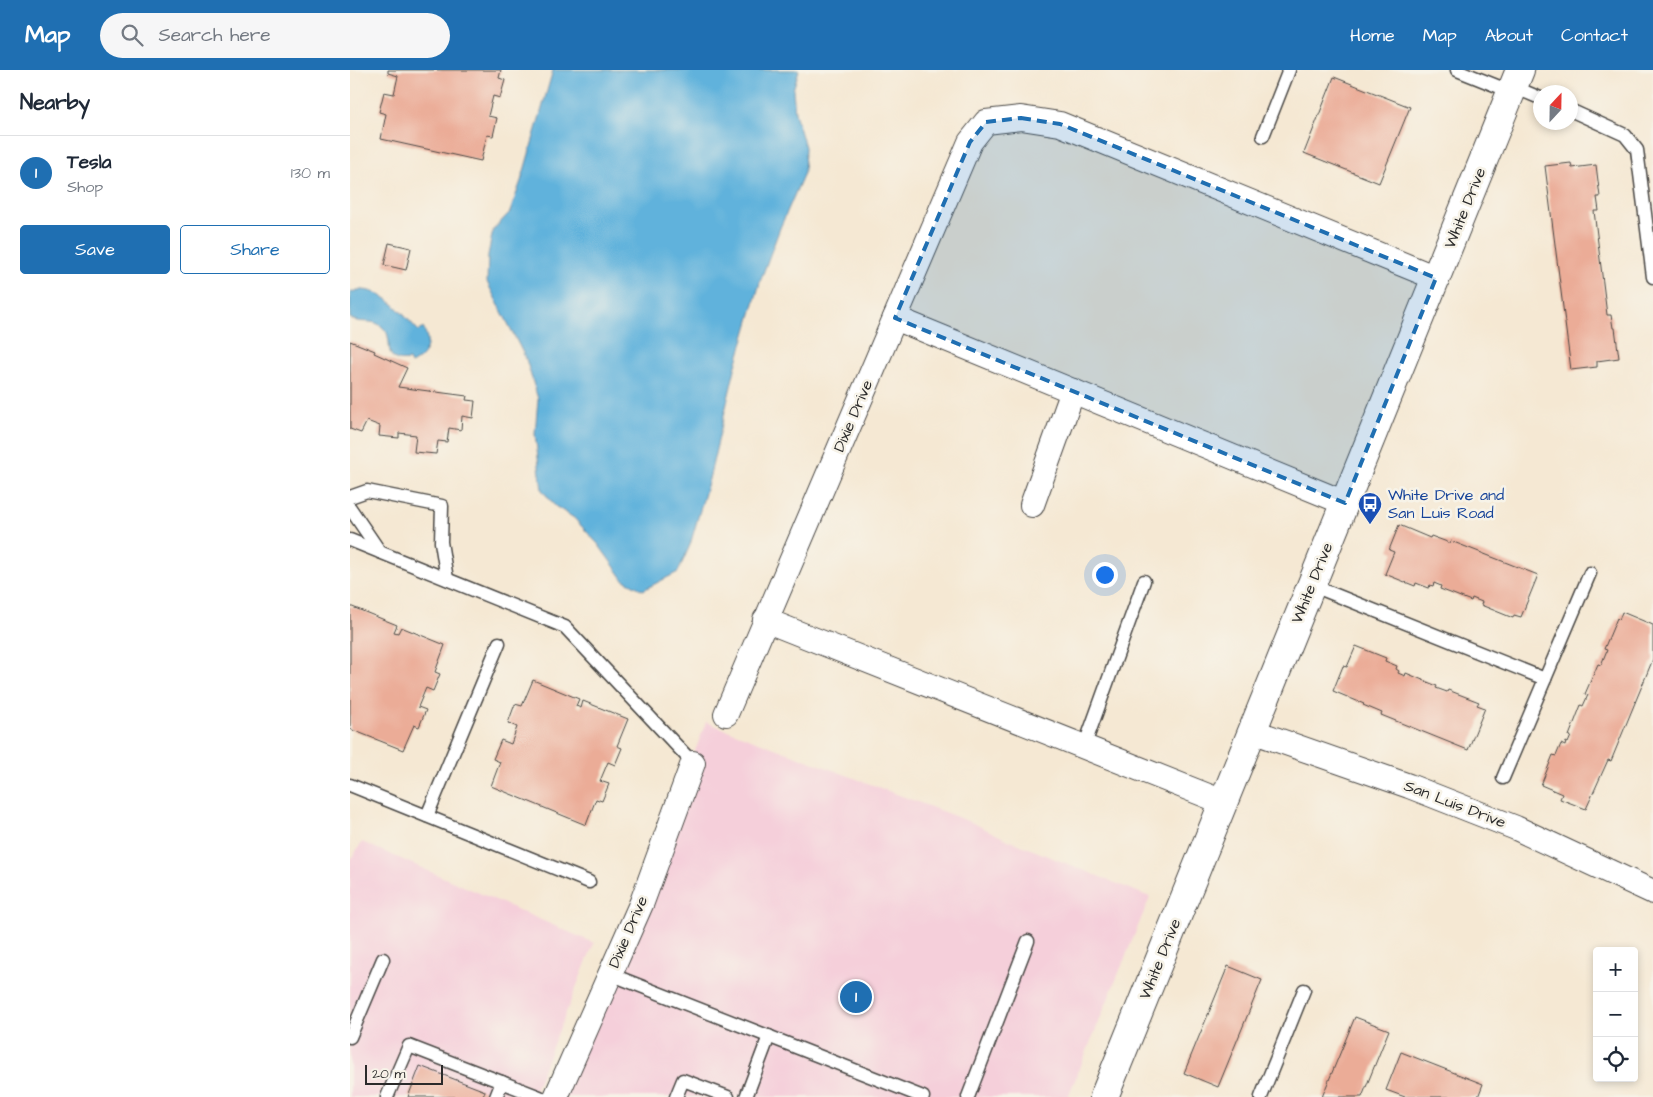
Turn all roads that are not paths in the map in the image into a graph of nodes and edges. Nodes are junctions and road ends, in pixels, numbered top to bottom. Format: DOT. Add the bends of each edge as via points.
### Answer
graph roads {
  1 [pos="1289,70"];
  2 [pos="1457,70"];
  3 [pos="1515,83"];
  4 [pos="1533,94"];
  5 [pos="1578,114"];
  6 [pos="1263,136"];
  7 [pos="1653,277"];
  8 [pos="1436,278"];
  9 [pos="895,318"];
  10 [pos="1073,391"];
  11 [pos="350,497"];
  12 [pos="1345,503"];
  13 [pos="1032,505"];
  14 [pos="350,508"];
  15 [pos="350,540"];
  16 [pos="380,552"];
  17 [pos="1590,573"];
  18 [pos="447,579"];
  19 [pos="1144,581"];
  20 [pos="1311,585"];
  21 [pos="765,620"];
  22 [pos="499,643"];
  23 [pos="1545,679"];
  24 [pos="726,714"];
  25 [pos="1252,731"];
  26 [pos="1084,746"];
  27 [pos="693,763"];
  28 [pos="1504,778"];
  29 [pos="350,785"];
  30 [pos="1223,802"];
  31 [pos="427,816"];
  32 [pos="589,882"];
  33 [pos="1653,892"];
  34 [pos="1028,941"];
  35 [pos="384,959"];
  36 [pos="610,974"];
  37 [pos="1304,990"];
  38 [pos="769,1036"];
  39 [pos="350,1038"];
  40 [pos="502,1082"];
  41 [pos="387,1097"];
  42 [pos="496,1097"];
  43 [pos="540,1097"];
  44 [pos="556,1097"];
  45 [pos="676,1097"];
  46 [pos="728,1097"];
  47 [pos="746,1097"];
  48 [pos="923,1097"];
  49 [pos="968,1097"];
  50 [pos="1104,1097"];
  51 [pos="1261,1097"];
  1 -- 6 [label="lane"];
  2 -- 3 [label="lane"];
  3 -- 4 [label="lane"];
  3 -- 8 [label="street, White Drive"];
  5 -- 7 [label="lane" via="1625,135 1637,150"];
  8 -- 9 [label="street, Dixie Drive" via="1060,124 1021,118 986,122 970,142"];
  8 -- 12 [label="street, White Drive"];
  9 -- 10 [label="street"];
  9 -- 21 [label="street, Dixie Drive"];
  10 -- 12 [label="street"];
  10 -- 13 [label="street"];
  11 -- 18 [label="lane" via="367,491 442,506 441,542"];
  12 -- 20 [label="street, White Drive"];
  14 -- 16 [label="lane"];
  15 -- 16 [label="lane"];
  16 -- 18 [label="lane"];
  17 -- 23 [label="lane"];
  18 -- 27 [label="lane" via="565,627"];
  19 -- 26 [label="lane"];
  20 -- 23 [label="lane"];
  20 -- 25 [label="street, White Drive"];
  21 -- 24 [label="street, Dixie Drive"];
  21 -- 26 [label="street"];
  22 -- 31 [label="lane"];
  23 -- 28 [label="lane"];
  25 -- 30 [label="street, White Drive"];
  25 -- 33 [label="street, San Luis Drive" via="1409,786 1516,828"];
  26 -- 30 [label="street"];
  27 -- 36 [label="street, Dixie Drive" via="642,902"];
  29 -- 31 [label="lane"];
  30 -- 50 [label="street, White Drive"];
  31 -- 32 [label="lane"];
  34 -- 49 [label="lane"];
  35 -- 39 [label="lane"];
  36 -- 38 [label="lane"];
  36 -- 44 [label="street, Dixie Drive"];
  37 -- 51 [label="lane"];
  38 -- 47 [label="lane"];
  38 -- 48 [label="lane"];
  40 -- 41 [label="lane" via="409,1046"];
  40 -- 42 [label="lane"];
  40 -- 43 [label="lane"];
  45 -- 46 [label="lane" via="683,1080"];
}
